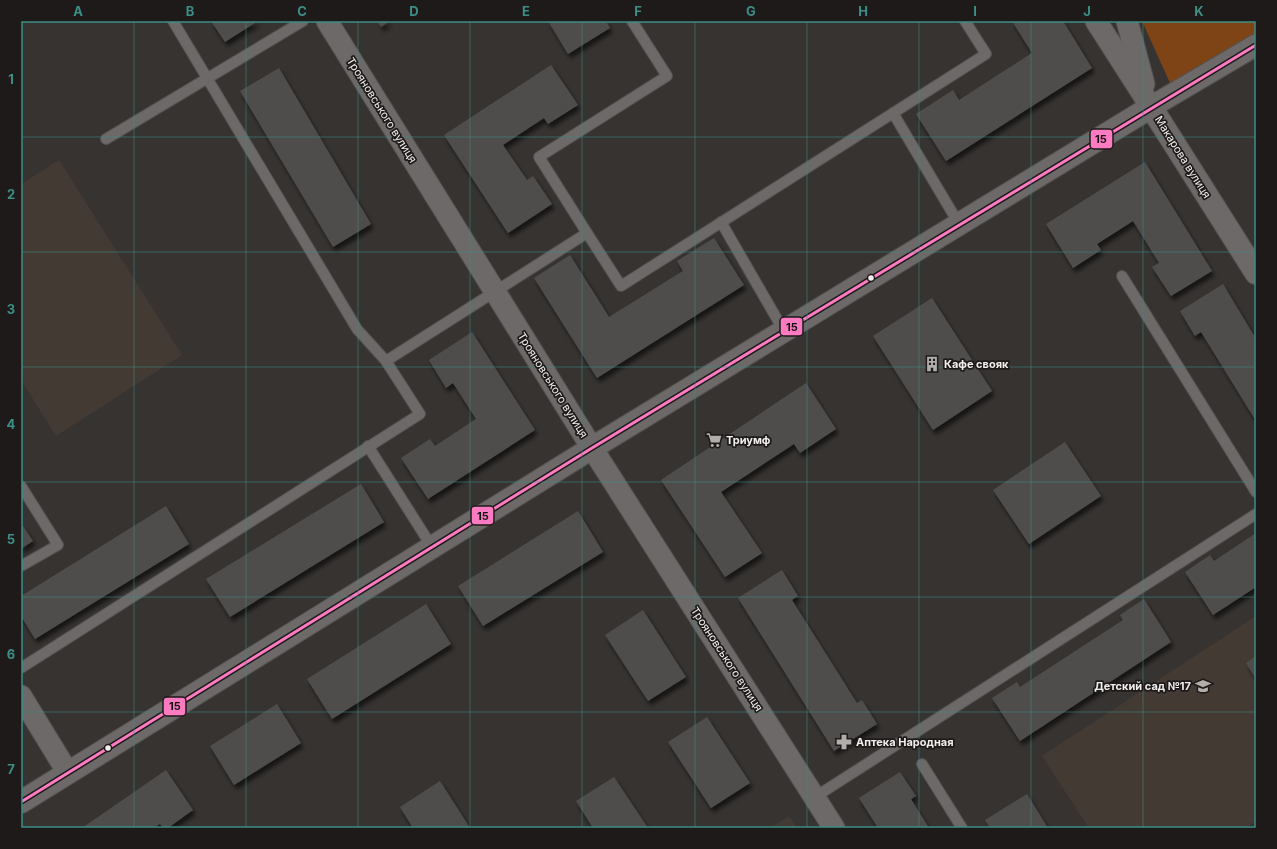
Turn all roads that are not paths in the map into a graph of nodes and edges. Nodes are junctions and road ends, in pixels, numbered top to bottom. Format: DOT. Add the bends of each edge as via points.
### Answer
graph roads {
  1 [pos="173,21"];
  2 [pos="303,21"];
  3 [pos="327,21"];
  4 [pos="632,21"];
  5 [pos="965,21"];
  6 [pos="1096,21"];
  7 [pos="1127,21"];
  8 [pos="1256,45"];
  9 [pos="207,79"];
  10 [pos="1151,108"];
  11 [pos="893,113"];
  12 [pos="106,140"];
  13 [pos="721,222"];
  14 [pos="959,224"];
  15 [pos="587,233"];
  16 [pos="1256,273"];
  17 [pos="1122,276"];
  18 [pos="495,292"];
  19 [pos="784,331"];
  20 [pos="386,361"];
  21 [pos="368,446"];
  22 [pos="592,448"];
  23 [pos="21,486"];
  24 [pos="1256,492"];
  25 [pos="1256,514"];
  26 [pos="432,547"];
  27 [pos="21,566"];
  28 [pos="21,668"];
  29 [pos="21,696"];
  30 [pos="922,764"];
  31 [pos="68,773"];
  32 [pos="815,797"];
  33 [pos="21,802"];
  34 [pos="834,828"];
  35 [pos="962,828"];
  1 -- 9 [label="lane"];
  2 -- 9 [label="lane"];
  3 -- 18 [label="street, Трояновського вулиця"];
  4 -- 15 [label="lane" via="667,76 539,157"];
  5 -- 11 [label="lane" via="986,54"];
  6 -- 10 [label="street, Макарова вулиця"];
  7 -- 10 [label="street"];
  8 -- 10 [label="street"];
  9 -- 12 [label="lane"];
  9 -- 20 [label="lane" via="357,329"];
  10 -- 14 [label="street"];
  10 -- 16 [label="street, Макарова вулиця"];
  11 -- 13 [label="lane"];
  11 -- 14 [label="lane"];
  13 -- 15 [label="lane" via="620,286"];
  13 -- 19 [label="lane"];
  14 -- 19 [label="street"];
  15 -- 18 [label="lane"];
  17 -- 24 [label="lane"];
  18 -- 20 [label="lane"];
  18 -- 22 [label="street, Трояновського вулиця"];
  19 -- 22 [label="street"];
  20 -- 21 [label="lane" via="420,414"];
  21 -- 26 [label="lane"];
  21 -- 28 [label="lane"];
  22 -- 26 [label="street"];
  22 -- 32 [label="street, Трояновського вулиця"];
  23 -- 27 [label="lane" via="58,545"];
  25 -- 32 [label="lane"];
  26 -- 31 [label="street"];
  29 -- 31 [label="street"];
  30 -- 35 [label="lane"];
  31 -- 33 [label="street"];
  32 -- 34 [label="street, Трояновського вулиця"];
}
